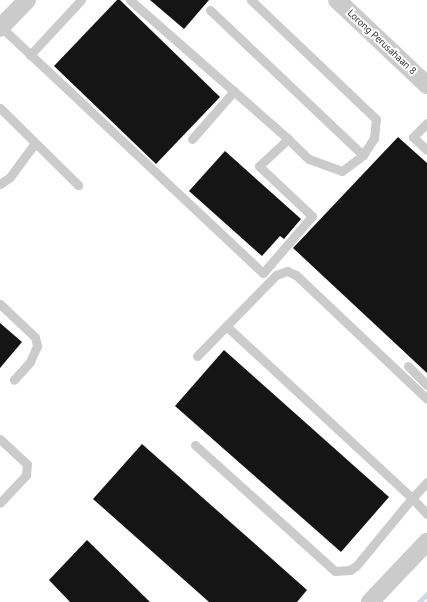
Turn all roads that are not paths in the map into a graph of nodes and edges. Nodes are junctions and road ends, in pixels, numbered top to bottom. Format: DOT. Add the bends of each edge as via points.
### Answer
graph roads {
  1 [pos="27,0"];
  2 [pos="81,0"];
  3 [pos="130,0"];
  4 [pos="251,0"];
  5 [pos="337,0"];
  6 [pos="210,10"];
  7 [pos="1,28"];
  8 [pos="30,55"];
  9 [pos="427,85"];
  10 [pos="234,91"];
  11 [pos="0,108"];
  12 [pos="427,122"];
  13 [pos="192,139"];
  14 [pos="288,139"];
  15 [pos="35,143"];
  16 [pos="427,150"];
  17 [pos="363,155"];
  18 [pos="0,184"];
  19 [pos="78,186"];
  20 [pos="0,304"];
  21 [pos="226,326"];
  22 [pos="196,356"];
  23 [pos="408,366"];
  24 [pos="14,380"];
  25 [pos="427,384"];
  26 [pos="427,399"];
  27 [pos="0,439"];
  28 [pos="195,445"];
  29 [pos="427,482"];
  30 [pos="412,498"];
  31 [pos="0,503"];
  32 [pos="427,514"];
  33 [pos="427,542"];
  34 [pos="370,602"];
  1 -- 7 [label="street"];
  2 -- 8 [label="lane"];
  3 -- 10 [label="lane"];
  4 -- 17 [label="lane" via="376,119 374,138"];
  5 -- 9 [label="street, Lorong Perusahaan 8"];
  6 -- 17 [label="lane"];
  7 -- 8 [label="lane"];
  8 -- 14 [label="lane" via="263,273 312,216 259,166"];
  10 -- 13 [label="lane"];
  10 -- 14 [label="lane"];
  11 -- 15 [label="lane"];
  12 -- 16 [label="lane" via="413,137"];
  14 -- 17 [label="lane" via="309,160 342,171"];
  15 -- 18 [label="lane" via="10,178"];
  15 -- 19 [label="lane"];
  20 -- 24 [label="lane" via="35,337 37,346 30,362"];
  21 -- 22 [label="lane"];
  21 -- 26 [label="lane" via="276,275 287,271 296,275"];
  21 -- 30 [label="lane"];
  23 -- 25 [label="lane"];
  27 -- 31 [label="lane" via="27,464 26,475"];
  28 -- 30 [label="lane" via="335,571 350,570 356,566"];
  29 -- 30 [label="lane"];
  30 -- 32 [label="lane"];
  33 -- 34 [label="street"];
}
